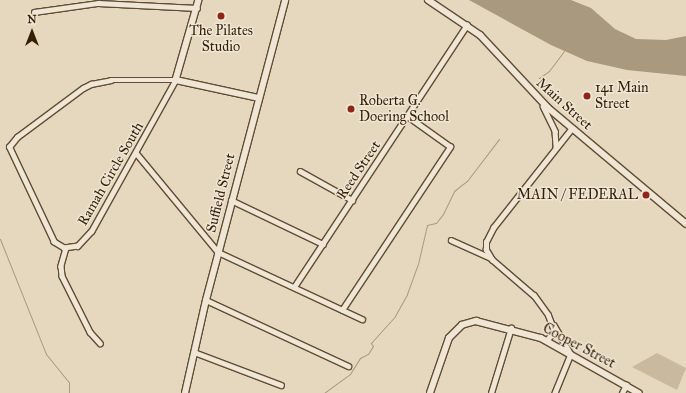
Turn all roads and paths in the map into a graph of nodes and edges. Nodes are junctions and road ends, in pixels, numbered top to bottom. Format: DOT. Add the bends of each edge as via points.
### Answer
graph roads {
  1 [pos="199,0"];
  2 [pos="285,0"];
  3 [pos="428,0"];
  4 [pos="197,8"];
  5 [pos="34,12"];
  6 [pos="467,25"];
  7 [pos="176,80"];
  8 [pos="259,98"];
  9 [pos="541,102"];
  10 [pos="408,117"];
  11 [pos="572,128"];
  12 [pos="556,149"];
  13 [pos="136,154"];
  14 [pos="300,171"];
  15 [pos="231,200"];
  16 [pos="352,200"];
  17 [pos="686,224"];
  18 [pos="451,240"];
  19 [pos="323,244"];
  20 [pos="66,248"];
  21 [pos="218,252"];
  22 [pos="491,258"];
  23 [pos="294,287"];
  24 [pos="206,300"];
  25 [pos="342,310"];
  26 [pos="550,318"];
  27 [pos="362,319"];
  28 [pos="511,328"];
  29 [pos="547,340"];
  30 [pos="100,343"];
  31 [pos="194,352"];
  32 [pos="571,354"];
  33 [pos="348,366"];
  34 [pos="626,385"];
  35 [pos="282,386"];
  36 [pos="185,393"];
  37 [pos="430,393"];
  38 [pos="491,393"];
  39 [pos="555,393"];
  40 [pos="622,393"];
  41 [pos="640,393"];
  1 -- 4 [label="street"];
  2 -- 8 [label="main road, Suffield Street"];
  3 -- 6 [label="main road, Main Street"];
  4 -- 5 [label="street" via="98,3"];
  4 -- 7 [label="street"];
  6 -- 9 [label="main road, Main Street" via="493,48"];
  6 -- 10 [label="street, Reed Street"];
  7 -- 8 [label="street"];
  7 -- 13 [label="street, Ramah Circle South"];
  7 -- 20 [label="street" via="111,80 91,84 17,138 9,148 54,242"];
  8 -- 15 [label="main road, Suffield Street"];
  9 -- 11 [label="main road, Main Street"];
  9 -- 12 [label="street" via="555,131"];
  10 -- 16 [label="street, Reed Street"];
  10 -- 25 [label="street" via="450,147"];
  11 -- 12 [label="street"];
  11 -- 17 [label="main road, Main Street"];
  12 -- 22 [label="street" via="489,233 486,248"];
  13 -- 20 [label="street, Ramah Circle South" via="92,231 78,246"];
  13 -- 21 [label="street"];
  14 -- 16 [label="street"];
  15 -- 19 [label="street"];
  15 -- 21 [label="main road, Suffield Street"];
  16 -- 19 [label="street, Reed Street"];
  18 -- 22 [label="street"];
  19 -- 23 [label="street, Reed Street"];
  20 -- 30 [label="street" via="61,266 62,276 90,332"];
  21 -- 23 [label="street"];
  21 -- 24 [label="main road, Suffield Street"];
  22 -- 26 [label="street" via="534,296"];
  23 -- 25 [label="street"];
  24 -- 31 [label="main road, Suffield Street"];
  24 -- 33 [label="street"];
  25 -- 27 [label="street"];
  26 -- 29 [label="street" via="554,331"];
  26 -- 32 [label="street"];
  28 -- 29 [label="street, Cooper Street"];
  28 -- 37 [label="street, Cooper Street" via="476,321 466,323 456,330 446,343"];
  28 -- 38 [label="street"];
  29 -- 32 [label="street, Cooper Street"];
  31 -- 35 [label="street"];
  31 -- 36 [label="main road, Suffield Street"];
  32 -- 34 [label="street, Cooper Street"];
  32 -- 39 [label="street"];
  34 -- 40 [label="street"];
  34 -- 41 [label="street, Cooper Street"];
}
